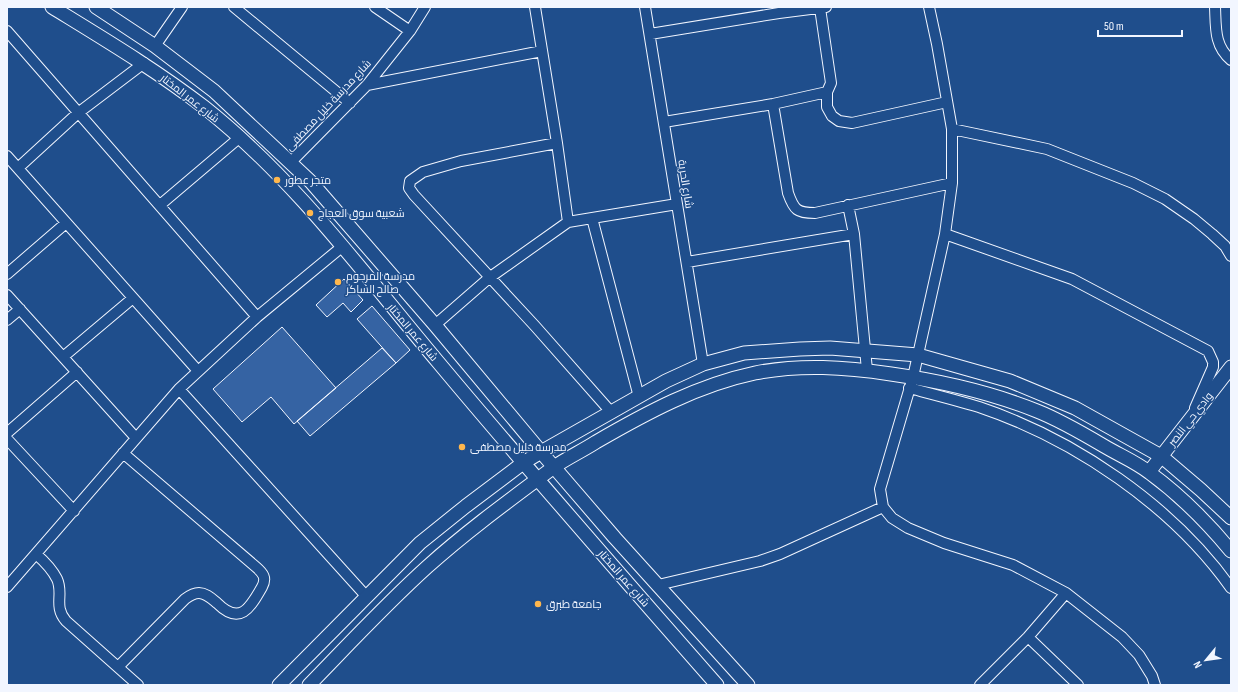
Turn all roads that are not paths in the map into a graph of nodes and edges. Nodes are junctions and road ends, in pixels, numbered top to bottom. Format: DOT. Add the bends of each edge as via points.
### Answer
graph roads {
  1 [pos="52,7"];
  2 [pos="96,7"];
  3 [pos="182,7"];
  4 [pos="234,7"];
  5 [pos="375,7"];
  6 [pos="425,7"];
  7 [pos="535,7"];
  8 [pos="645,7"];
  9 [pos="929,7"];
  10 [pos="1215,7"];
  11 [pos="823,8"];
  12 [pos="779,10"];
  13 [pos="410,31"];
  14 [pos="8,34"];
  15 [pos="650,34"];
  16 [pos="155,46"];
  17 [pos="542,51"];
  18 [pos="1231,60"];
  19 [pos="144,63"];
  20 [pos="367,85"];
  21 [pos="827,92"];
  22 [pos="947,102"];
  23 [pos="350,103"];
  24 [pos="773,104"];
  25 [pos="78,113"];
  26 [pos="664,122"];
  27 [pos="952,129"];
  28 [pos="239,138"];
  29 [pos="557,143"];
  30 [pos="7,156"];
  31 [pos="291,162"];
  32 [pos="18,168"];
  33 [pos="952,183"];
  34 [pos="677,204"];
  35 [pos="160,205"];
  36 [pos="848,205"];
  37 [pos="592,218"];
  38 [pos="568,222"];
  39 [pos="66,223"];
  40 [pos="854,234"];
  41 [pos="945,234"];
  42 [pos="343,246"];
  43 [pos="1231,256"];
  44 [pos="687,262"];
  45 [pos="7,274"];
  46 [pos="489,278"];
  47 [pos="7,295"];
  48 [pos="133,298"];
  49 [pos="20,309"];
  50 [pos="257,317"];
  51 [pos="7,320"];
  52 [pos="435,326"];
  53 [pos="866,351"];
  54 [pos="918,355"];
  55 [pos="63,357"];
  56 [pos="703,364"];
  57 [pos="1231,367"];
  58 [pos="867,370"];
  59 [pos="198,371"];
  60 [pos="77,372"];
  61 [pos="911,383"];
  62 [pos="179,389"];
  63 [pos="639,397"];
  64 [pos="611,412"];
  65 [pos="1190,419"];
  66 [pos="7,433"];
  67 [pos="136,438"];
  68 [pos="7,439"];
  69 [pos="541,452"];
  70 [pos="123,453"];
  71 [pos="1161,456"];
  72 [pos="523,463"];
  73 [pos="554,467"];
  74 [pos="1148,472"];
  75 [pos="537,480"];
  76 [pos="883,507"];
  77 [pos="74,510"];
  78 [pos="1231,518"];
  79 [pos="1231,552"];
  80 [pos="36,554"];
  81 [pos="8,584"];
  82 [pos="658,585"];
  83 [pos="1231,588"];
  84 [pos="1066,593"];
  85 [pos="366,596"];
  86 [pos="1028,636"];
  87 [pos="118,667"];
  88 [pos="1074,681"];
  89 [pos="138,685"];
  90 [pos="278,685"];
  91 [pos="309,685"];
  92 [pos="717,685"];
  93 [pos="748,685"];
  94 [pos="980,685"];
  95 [pos="1062,685"];
  96 [pos="1156,685"];
  1 -- 19 [label="street, شارع عمر المختار"];
  2 -- 16 [label="street, شارع عمر المختار"];
  3 -- 16 [label="street"];
  4 -- 23 [label="street"];
  5 -- 13 [label="street"];
  6 -- 13 [label="street, شارع مدرسة خليل مصطفى"];
  7 -- 17 [label="street"];
  8 -- 15 [label="street, شارع الحرية"];
  9 -- 22 [label="street"];
  10 -- 18 [label="street" via="1216,34 1224,54"];
  11 -- 12 [label="street"];
  11 -- 21 [label="street" via="831,83"];
  12 -- 15 [label="street"];
  13 -- 20 [label="street, شارع مدرسة خليل مصطفى"];
  14 -- 25 [label="street"];
  15 -- 26 [label="street, شارع الحرية"];
  16 -- 31 [label="street, شارع عمر المختار" via="214,91"];
  17 -- 20 [label="street"];
  17 -- 29 [label="street"];
  19 -- 25 [label="street"];
  19 -- 28 [label="street, شارع عمر المختار" via="205,108"];
  20 -- 23 [label="street, شارع مدرسة خليل مصطفى"];
  21 -- 22 [label="street" via="828,107 832,116 839,121 852,123"];
  21 -- 24 [label="street"];
  22 -- 27 [label="street"];
  23 -- 31 [label="street, شارع مدرسة خليل مصطفى"];
  24 -- 26 [label="street"];
  24 -- 36 [label="street" via="788,193 794,207 802,212 815,213"];
  25 -- 32 [label="street"];
  25 -- 35 [label="street"];
  26 -- 34 [label="street, شارع الحرية"];
  27 -- 33 [label="street"];
  27 -- 43 [label="street" via="1046,149 1133,183 1164,199 1194,220 1225,246"];
  28 -- 35 [label="street"];
  28 -- 42 [label="street, شارع عمر المختار" via="296,192"];
  29 -- 38 [label="street"];
  29 -- 46 [label="street" via="461,161 423,172 410,181 409,188 414,195"];
  30 -- 32 [label="street"];
  31 -- 52 [label="street, شارع عمر المختار"];
  32 -- 39 [label="street"];
  33 -- 36 [label="street"];
  33 -- 41 [label="street"];
  34 -- 37 [label="street"];
  34 -- 44 [label="street, شارع الحرية"];
  35 -- 50 [label="street"];
  36 -- 40 [label="street"];
  37 -- 38 [label="street"];
  37 -- 63 [label="street"];
  38 -- 46 [label="street"];
  39 -- 45 [label="street"];
  39 -- 48 [label="street"];
  40 -- 44 [label="street"];
  40 -- 53 [label="street"];
  41 -- 54 [label="street"];
  41 -- 65 [label="street" via="1072,279 1208,351 1213,367"];
  42 -- 50 [label="street"];
  42 -- 72 [label="street, شارع عمر المختار"];
  44 -- 56 [label="street, شارع الحرية"];
  46 -- 52 [label="street"];
  46 -- 64 [label="street"];
  47 -- 49 [label="street"];
  48 -- 55 [label="street"];
  48 -- 59 [label="street"];
  49 -- 51 [label="street"];
  49 -- 55 [label="street"];
  50 -- 59 [label="street"];
  52 -- 69 [label="street, شارع عمر المختار"];
  53 -- 54 [label="street"];
  53 -- 56 [label="street" via="830,348 744,353"];
  53 -- 58 [label="street"];
  54 -- 61 [label="street"];
  54 -- 71 [label="street" via="1010,381 1075,408"];
  55 -- 60 [label="street"];
  56 -- 63 [label="street"];
  57 -- 65 [label="street, وادي حي النصر"];
  58 -- 61 [label="street"];
  58 -- 73 [label="street" via="804,367 736,378 674,400"];
  59 -- 62 [label="street"];
  60 -- 66 [label="street"];
  60 -- 67 [label="street"];
  61 -- 74 [label="street" via="971,390 1039,411"];
  61 -- 76 [label="street" via="880,489"];
  61 -- 83 [label="street" via="1014,421 1080,454 1111,474 1164,516 1203,554"];
  62 -- 67 [label="street"];
  62 -- 85 [label="street"];
  63 -- 64 [label="street"];
  64 -- 69 [label="street"];
  65 -- 71 [label="street, وادي حي النصر"];
  67 -- 70 [label="street"];
  68 -- 77 [label="street"];
  69 -- 72 [label="street"];
  69 -- 73 [label="street, شارع عمر المختار"];
  70 -- 77 [label="street"];
  70 -- 87 [label="street" via="256,566 264,575 265,582 257,597 239,614 224,611 205,594 192,594"];
  71 -- 74 [label="street, وادي حي النصر"];
  71 -- 78 [label="street"];
  72 -- 75 [label="street, شارع عمر المختار"];
  72 -- 85 [label="street" via="420,543"];
  73 -- 75 [label="street"];
  73 -- 82 [label="street, شارع عمر المختار"];
  74 -- 79 [label="street" via="1186,503"];
  75 -- 91 [label="street" via="468,532 427,567"];
  75 -- 92 [label="street, شارع عمر المختار"];
  76 -- 82 [label="street" via="760,561"];
  76 -- 84 [label="street" via="892,518 908,528 944,543 1013,565"];
  77 -- 80 [label="street"];
  80 -- 81 [label="street"];
  80 -- 87 [label="street" via="57,579 60,615"];
  82 -- 93 [label="street, شارع عمر المختار"];
  84 -- 86 [label="street"];
  84 -- 96 [label="street" via="1122,637 1139,655"];
  85 -- 90 [label="street"];
  86 -- 88 [label="street"];
  86 -- 94 [label="street"];
  87 -- 89 [label="street"];
  88 -- 95 [label="street"];
}
